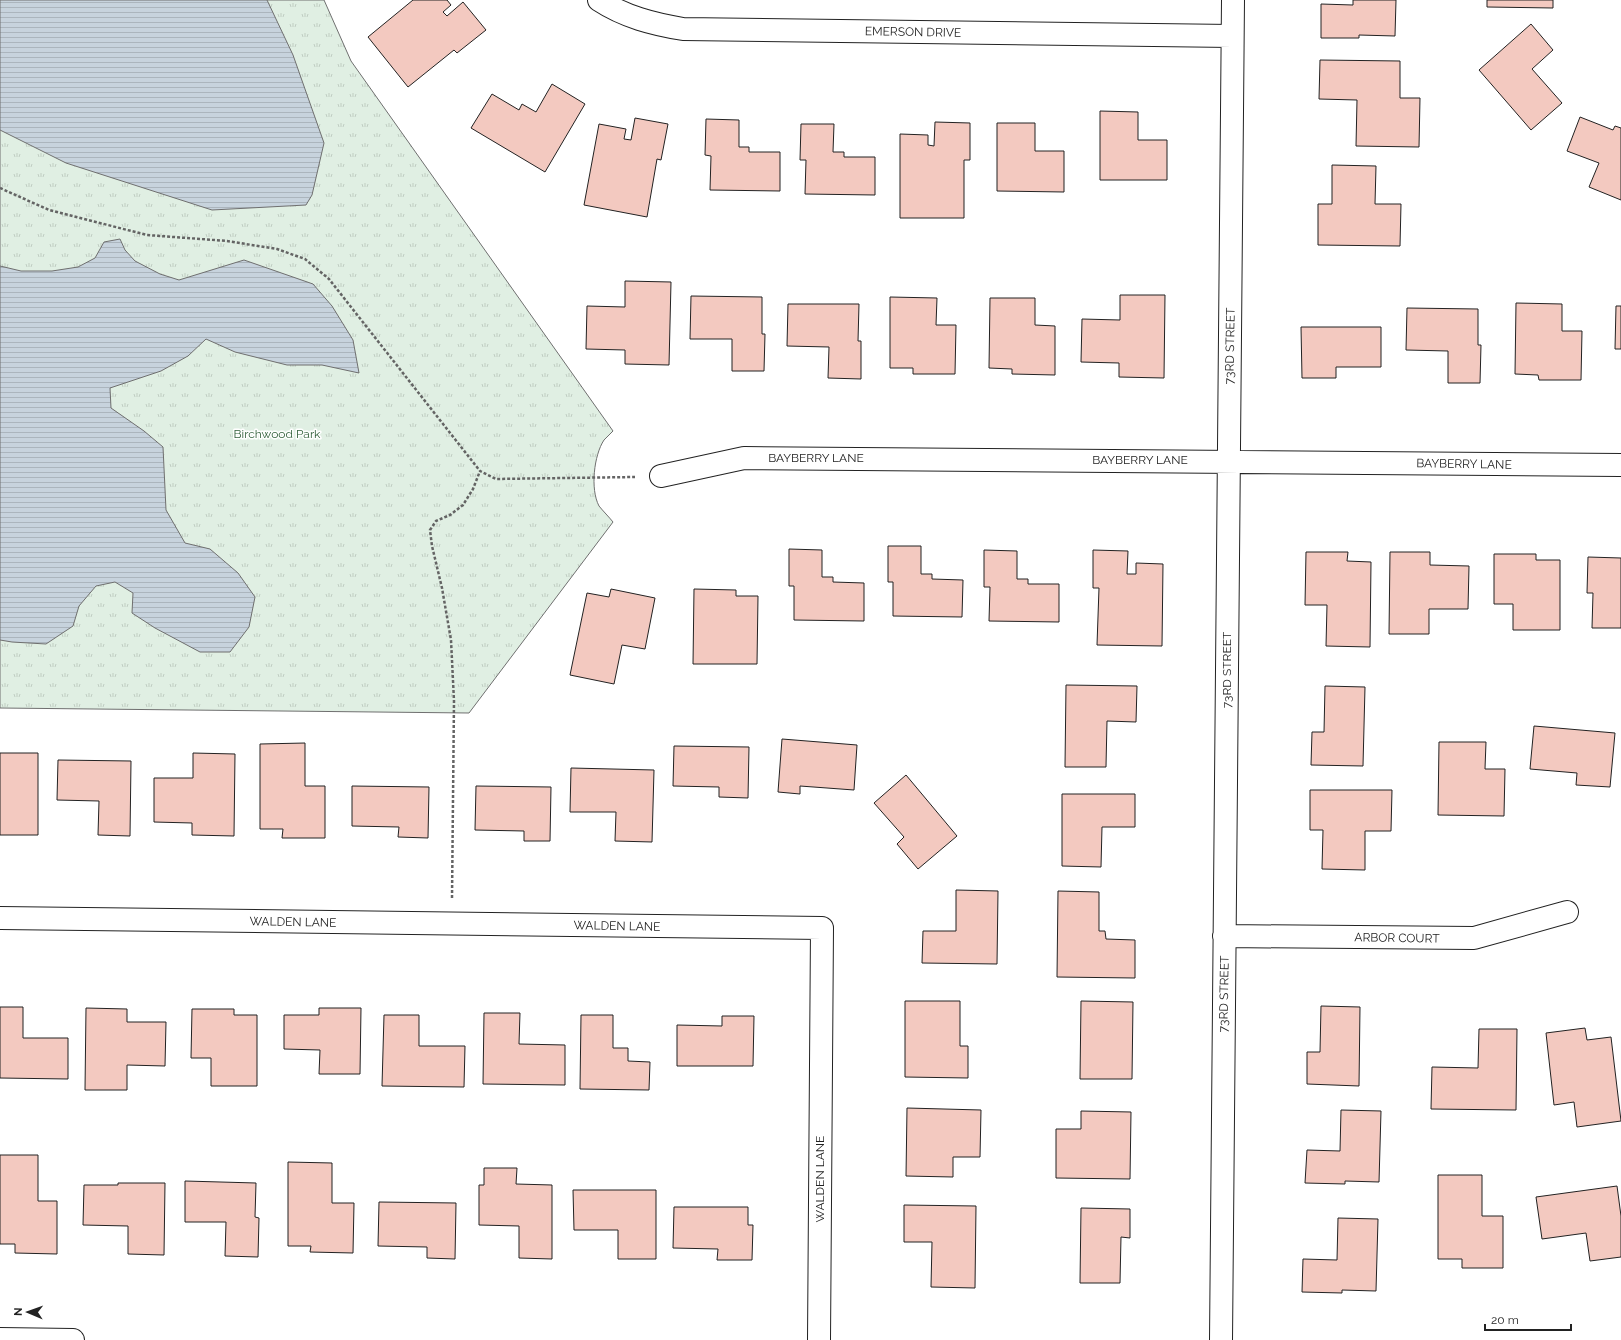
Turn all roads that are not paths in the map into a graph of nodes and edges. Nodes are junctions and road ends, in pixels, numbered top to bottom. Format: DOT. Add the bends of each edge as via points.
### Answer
graph roads {
  1 [pos="600,0"];
  2 [pos="1233,0"];
  3 [pos="1232,36"];
  4 [pos="1229,461"];
  5 [pos="1621,465"];
  6 [pos="661,476"];
  7 [pos="1567,912"];
  8 [pos="0,918"];
  9 [pos="1224,936"];
  10 [pos="0,1339"];
  11 [pos="73,1340"];
  12 [pos="819,1340"];
  13 [pos="1220,1340"];
  1 -- 3 [label="street, EMERSON DRIVE" via="632,18 683,29"];
  2 -- 3 [label="street, 73RD STREET"];
  3 -- 4 [label="street, 73RD STREET"];
  4 -- 5 [label="street, BAYBERRY LANE"];
  4 -- 6 [label="street, BAYBERRY LANE" via="744,458"];
  4 -- 9 [label="street, 73RD STREET"];
  7 -- 9 [label="street, ARBOR COURT" via="1474,938"];
  8 -- 12 [label="street, WALDEN LANE" via="822,928"];
  9 -- 13 [label="street, 73RD STREET"];
  10 -- 11 [label="street"];
}
